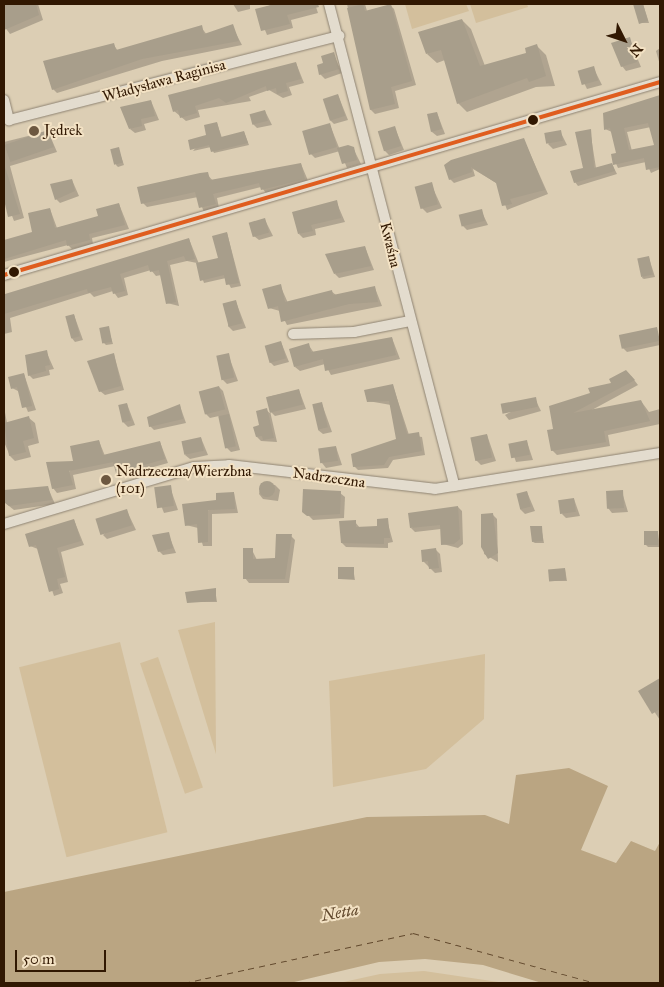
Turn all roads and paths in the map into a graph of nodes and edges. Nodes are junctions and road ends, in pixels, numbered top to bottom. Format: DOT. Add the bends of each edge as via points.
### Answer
graph roads {
  1 [pos="329,4"];
  2 [pos="339,36"];
  3 [pos="660,82"];
  4 [pos="4,100"];
  5 [pos="370,168"];
  6 [pos="4,275"];
  7 [pos="410,321"];
  8 [pos="293,334"];
  9 [pos="660,453"];
  10 [pos="455,486"];
  11 [pos="4,524"];
  1 -- 2 [label="street, Kwaśna"];
  2 -- 4 [label="street, Władysława Raginisa" via="9,120"];
  2 -- 5 [label="street, Kwaśna"];
  3 -- 5 [label="street"];
  5 -- 6 [label="street"];
  5 -- 7 [label="street, Kwaśna"];
  7 -- 8 [label="street" via="354,332"];
  7 -- 10 [label="street, Kwaśna"];
  9 -- 10 [label="street, Nadrzeczna"];
  10 -- 11 [label="street, Nadrzeczna" via="416,490 229,465 194,466"];
}
